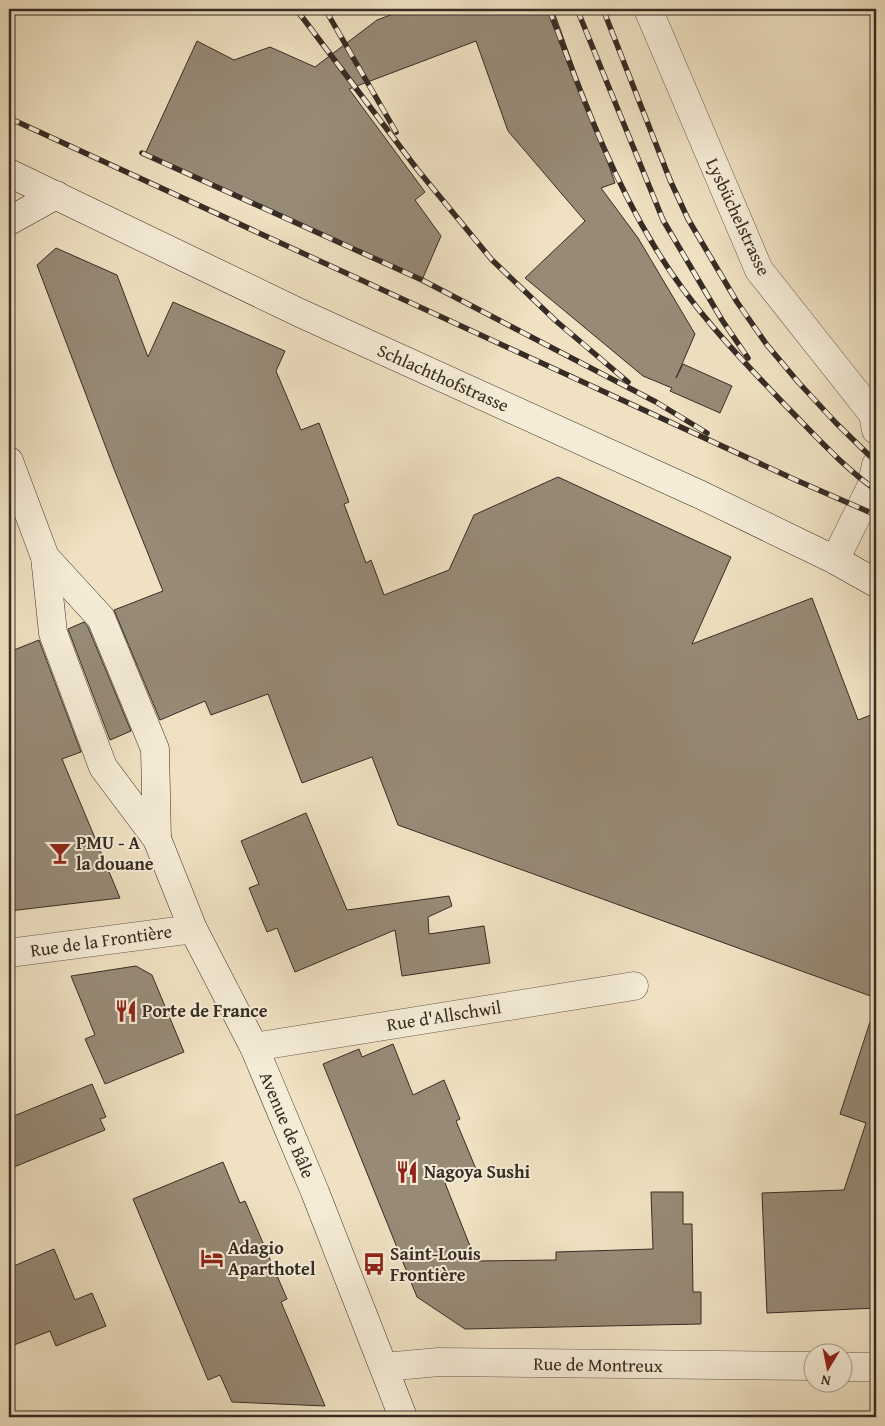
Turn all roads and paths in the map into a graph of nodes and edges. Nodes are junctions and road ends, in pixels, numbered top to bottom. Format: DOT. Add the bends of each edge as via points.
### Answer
graph roads {
  1 [pos="648,9"];
  2 [pos="9,173"];
  3 [pos="56,195"];
  4 [pos="9,221"];
  5 [pos="876,430"];
  6 [pos="9,461"];
  7 [pos="876,465"];
  8 [pos="45,557"];
  9 [pos="835,560"];
  10 [pos="876,583"];
  11 [pos="157,839"];
  12 [pos="193,929"];
  13 [pos="9,953"];
  14 [pos="634,986"];
  15 [pos="254,1046"];
  16 [pos="802,1366"];
  17 [pos="384,1367"];
  18 [pos="852,1367"];
  19 [pos="876,1367"];
  20 [pos="403,1417"];
  1 -- 5 [label="main road, Lysbüchelstrasse" via="759,270 873,414"];
  2 -- 3 [label="main road, Schlachthofstrasse"];
  3 -- 4 [label="main road"];
  3 -- 9 [label="main road, Schlachthofstrasse" via="300,313 701,494"];
  6 -- 8 [label="main road"];
  7 -- 9 [label="main road" via="871,487"];
  8 -- 11 [label="main road, Avenue de Bâle" via="53,633 103,768"];
  8 -- 11 [label="main road, Avenue de Bâle" via="101,618 155,749"];
  9 -- 10 [label="main road, Schlachthofstrasse"];
  11 -- 12 [label="main road, Avenue de Bâle"];
  12 -- 13 [label="main road, Rue de la Frontière"];
  12 -- 15 [label="main road, Avenue de Bâle"];
  14 -- 15 [label="main road, Rue d'Allschwil"];
  15 -- 17 [label="main road, Avenue de Bâle"];
  16 -- 17 [label="main road, Rue de Montreux" via="439,1362"];
  17 -- 20 [label="main road, Avenue de Bâle"];
  18 -- 19 [label="main road"];
}
